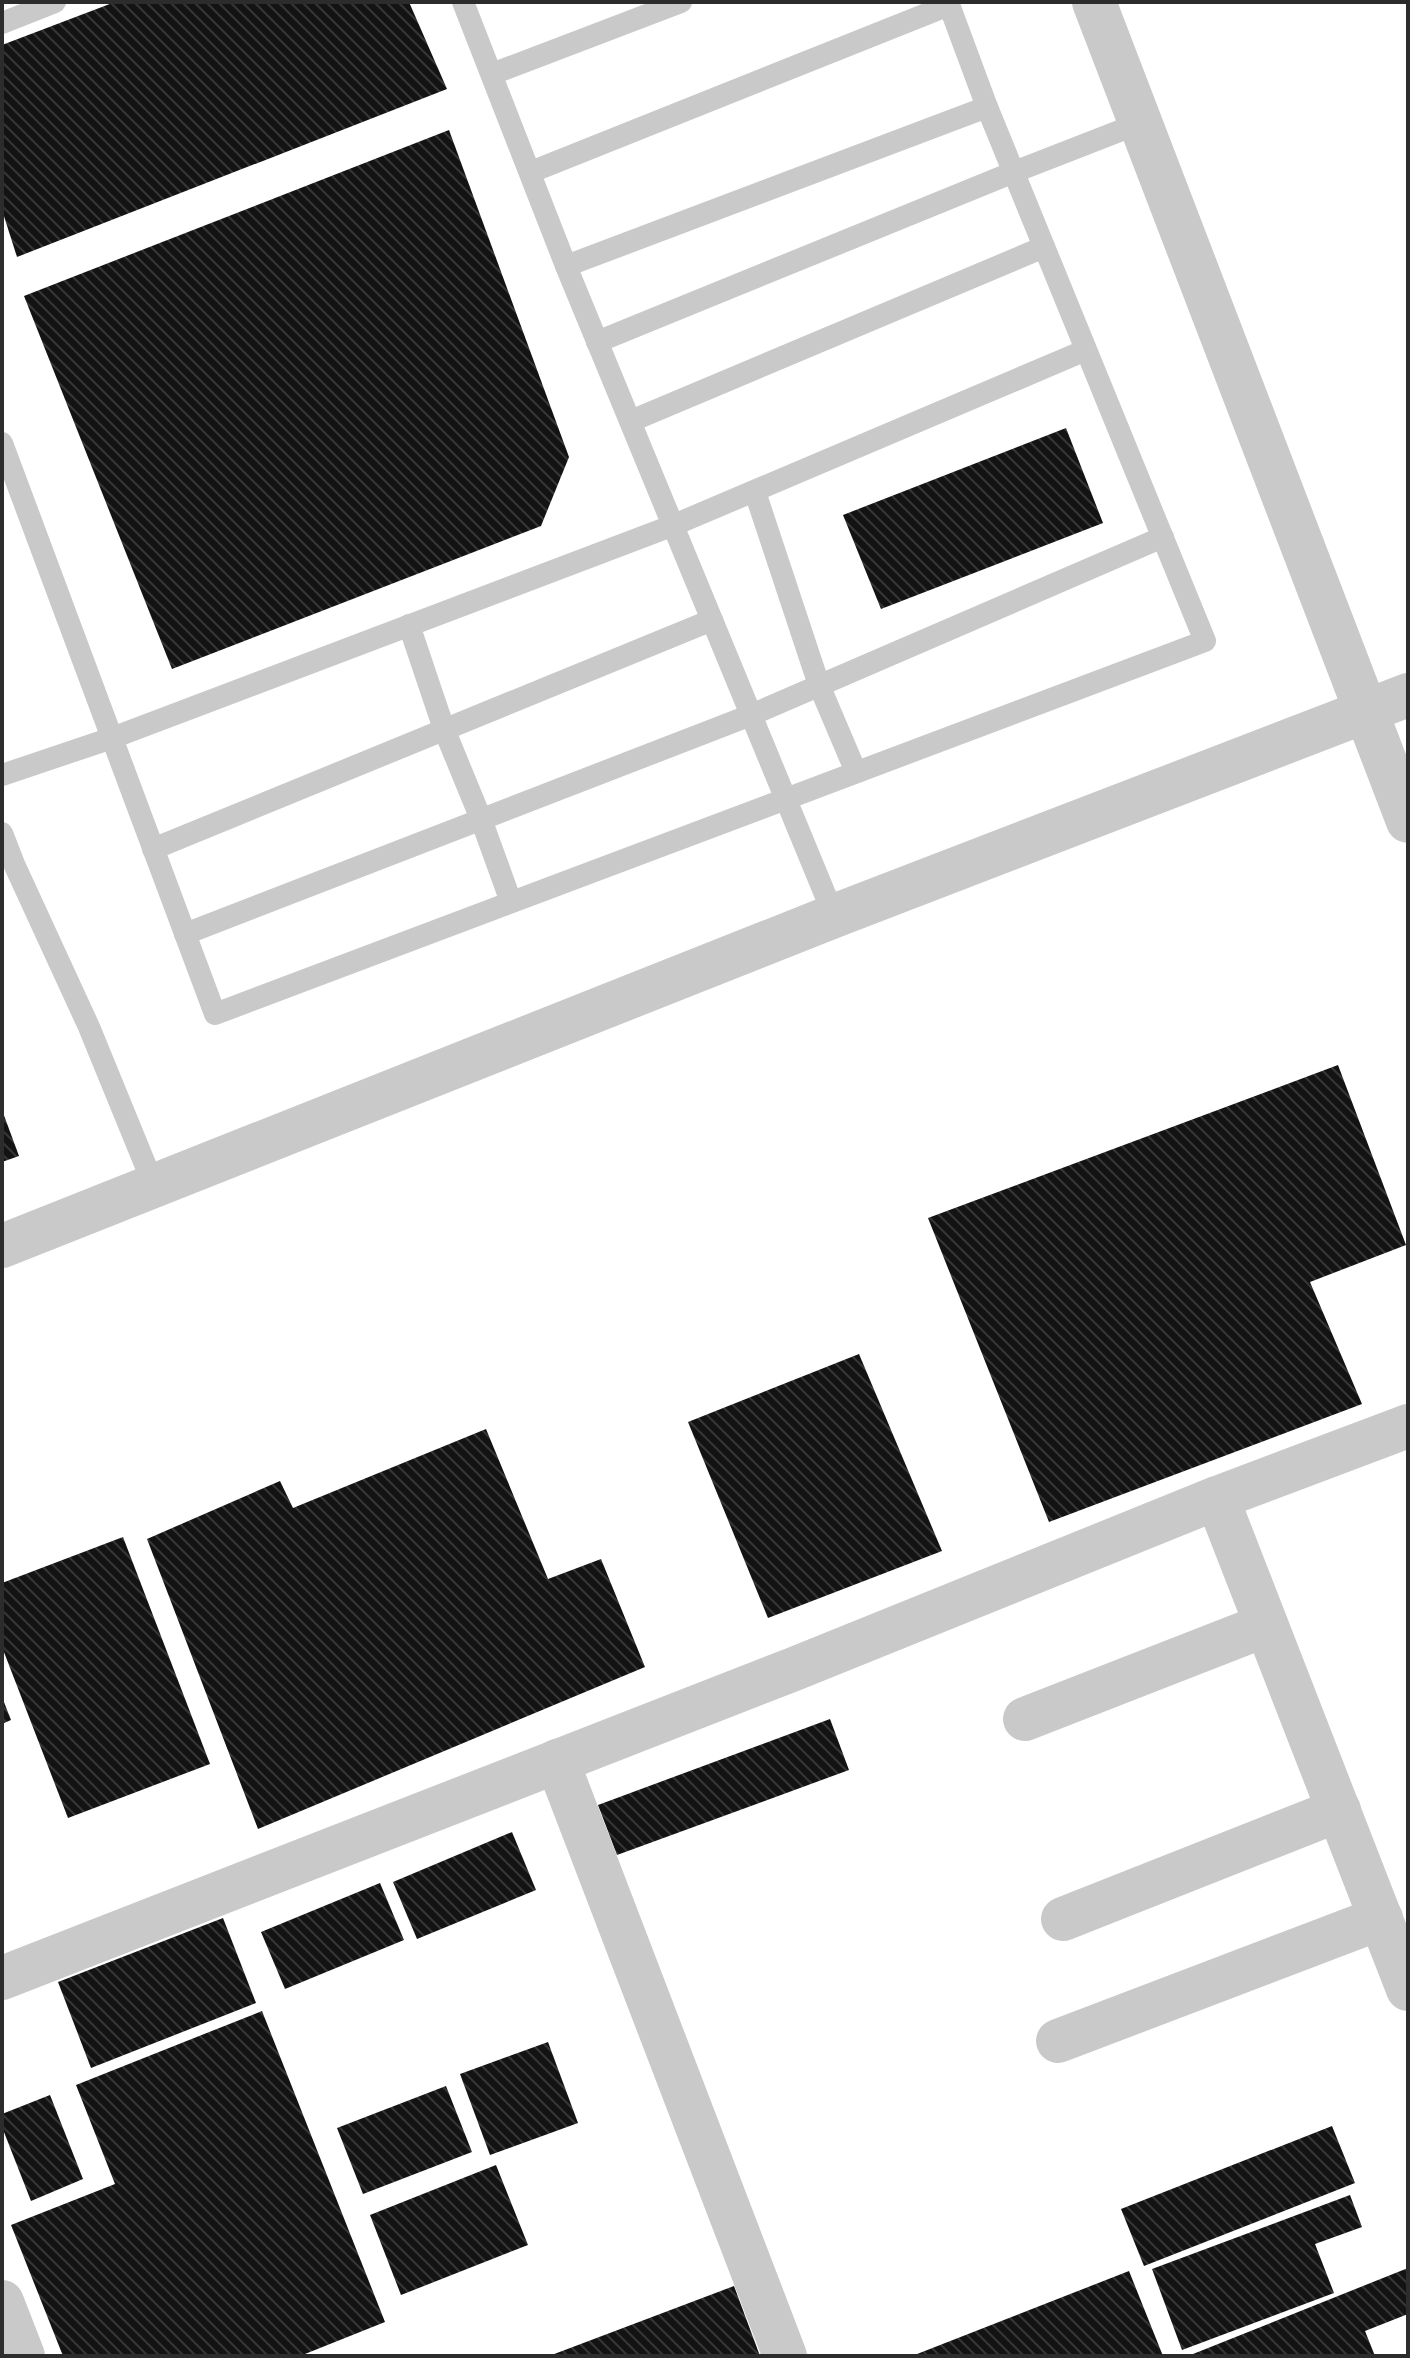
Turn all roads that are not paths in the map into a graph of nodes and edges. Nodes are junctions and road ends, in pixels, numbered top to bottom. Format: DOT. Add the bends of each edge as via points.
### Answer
graph roads {
  1 [pos="55,2"];
  2 [pos="463,2"];
  3 [pos="681,2"];
  4 [pos="1094,2"];
  5 [pos="948,3"];
  6 [pos="2,23"];
  7 [pos="492,74"];
  8 [pos="987,107"];
  9 [pos="1140,123"];
  10 [pos="531,172"];
  11 [pos="1014,172"];
  12 [pos="1044,247"];
  13 [pos="566,266"];
  14 [pos="597,342"];
  15 [pos="1086,350"];
  16 [pos="631,421"];
  17 [pos="2,443"];
  18 [pos="755,492"];
  19 [pos="674,525"];
  20 [pos="1163,537"];
  21 [pos="712,620"];
  22 [pos="409,625"];
  23 [pos="819,685"];
  24 [pos="1408,695"];
  25 [pos="1366,711"];
  26 [pos="751,715"];
  27 [pos="444,729"];
  28 [pos="112,738"];
  29 [pos="856,772"];
  30 [pos="2,775"];
  31 [pos="785,798"];
  32 [pos="481,819"];
  33 [pos="1408,821"];
  34 [pos="2,833"];
  35 [pos="153,849"];
  36 [pos="511,902"];
  37 [pos="834,916"];
  38 [pos="185,934"];
  39 [pos="154,1186"];
  40 [pos="2,1246"];
  41 [pos="1408,1426"];
  42 [pos="1217,1498"];
  43 [pos="1266,1625"];
  44 [pos="1025,1719"];
  45 [pos="557,1761"];
  46 [pos="1339,1810"];
  47 [pos="1381,1918"];
  48 [pos="1063,1919"];
  49 [pos="2,1978"];
  50 [pos="1408,1989"];
  51 [pos="1058,2041"];
  52 [pos="2,2302"];
  53 [pos="23,2356"];
  54 [pos="785,2356"];
  1 -- 6 [label="lane"];
  2 -- 7 [label="lane"];
  3 -- 7 [label="lane"];
  4 -- 9 [label="street"];
  5 -- 8 [label="lane"];
  5 -- 10 [label="lane"];
  7 -- 10 [label="lane"];
  8 -- 11 [label="lane"];
  8 -- 13 [label="lane"];
  9 -- 11 [label="lane"];
  9 -- 25 [label="street"];
  10 -- 13 [label="lane"];
  11 -- 12 [label="lane"];
  11 -- 14 [label="lane"];
  12 -- 15 [label="lane"];
  12 -- 16 [label="lane"];
  13 -- 14 [label="lane"];
  14 -- 16 [label="lane"];
  15 -- 18 [label="lane"];
  15 -- 20 [label="lane"];
  16 -- 19 [label="lane"];
  17 -- 28 [label="lane"];
  18 -- 19 [label="lane"];
  18 -- 23 [label="lane"];
  19 -- 21 [label="lane"];
  19 -- 22 [label="lane"];
  20 -- 23 [label="lane"];
  20 -- 29 [label="lane" via="1205,641"];
  21 -- 26 [label="lane"];
  21 -- 27 [label="lane"];
  22 -- 27 [label="lane"];
  22 -- 28 [label="lane"];
  23 -- 26 [label="lane"];
  23 -- 29 [label="lane"];
  24 -- 25 [label="street"];
  25 -- 33 [label="street"];
  25 -- 37 [label="street"];
  26 -- 31 [label="lane"];
  26 -- 32 [label="lane"];
  27 -- 32 [label="lane"];
  27 -- 35 [label="lane"];
  28 -- 30 [label="lane"];
  28 -- 35 [label="lane"];
  29 -- 31 [label="lane"];
  31 -- 36 [label="lane"];
  31 -- 37 [label="lane"];
  32 -- 36 [label="lane"];
  32 -- 38 [label="lane"];
  34 -- 39 [label="lane"];
  35 -- 38 [label="lane"];
  36 -- 38 [label="lane" via="215,1014"];
  37 -- 39 [label="street"];
  39 -- 40 [label="street"];
  41 -- 42 [label="street"];
  42 -- 43 [label="street"];
  42 -- 45 [label="street"];
  43 -- 44 [label="street"];
  43 -- 46 [label="street"];
  45 -- 49 [label="street"];
  45 -- 54 [label="street"];
  46 -- 47 [label="street"];
  46 -- 48 [label="street"];
  47 -- 50 [label="street"];
  47 -- 51 [label="street"];
  52 -- 53 [label="street"];
}
